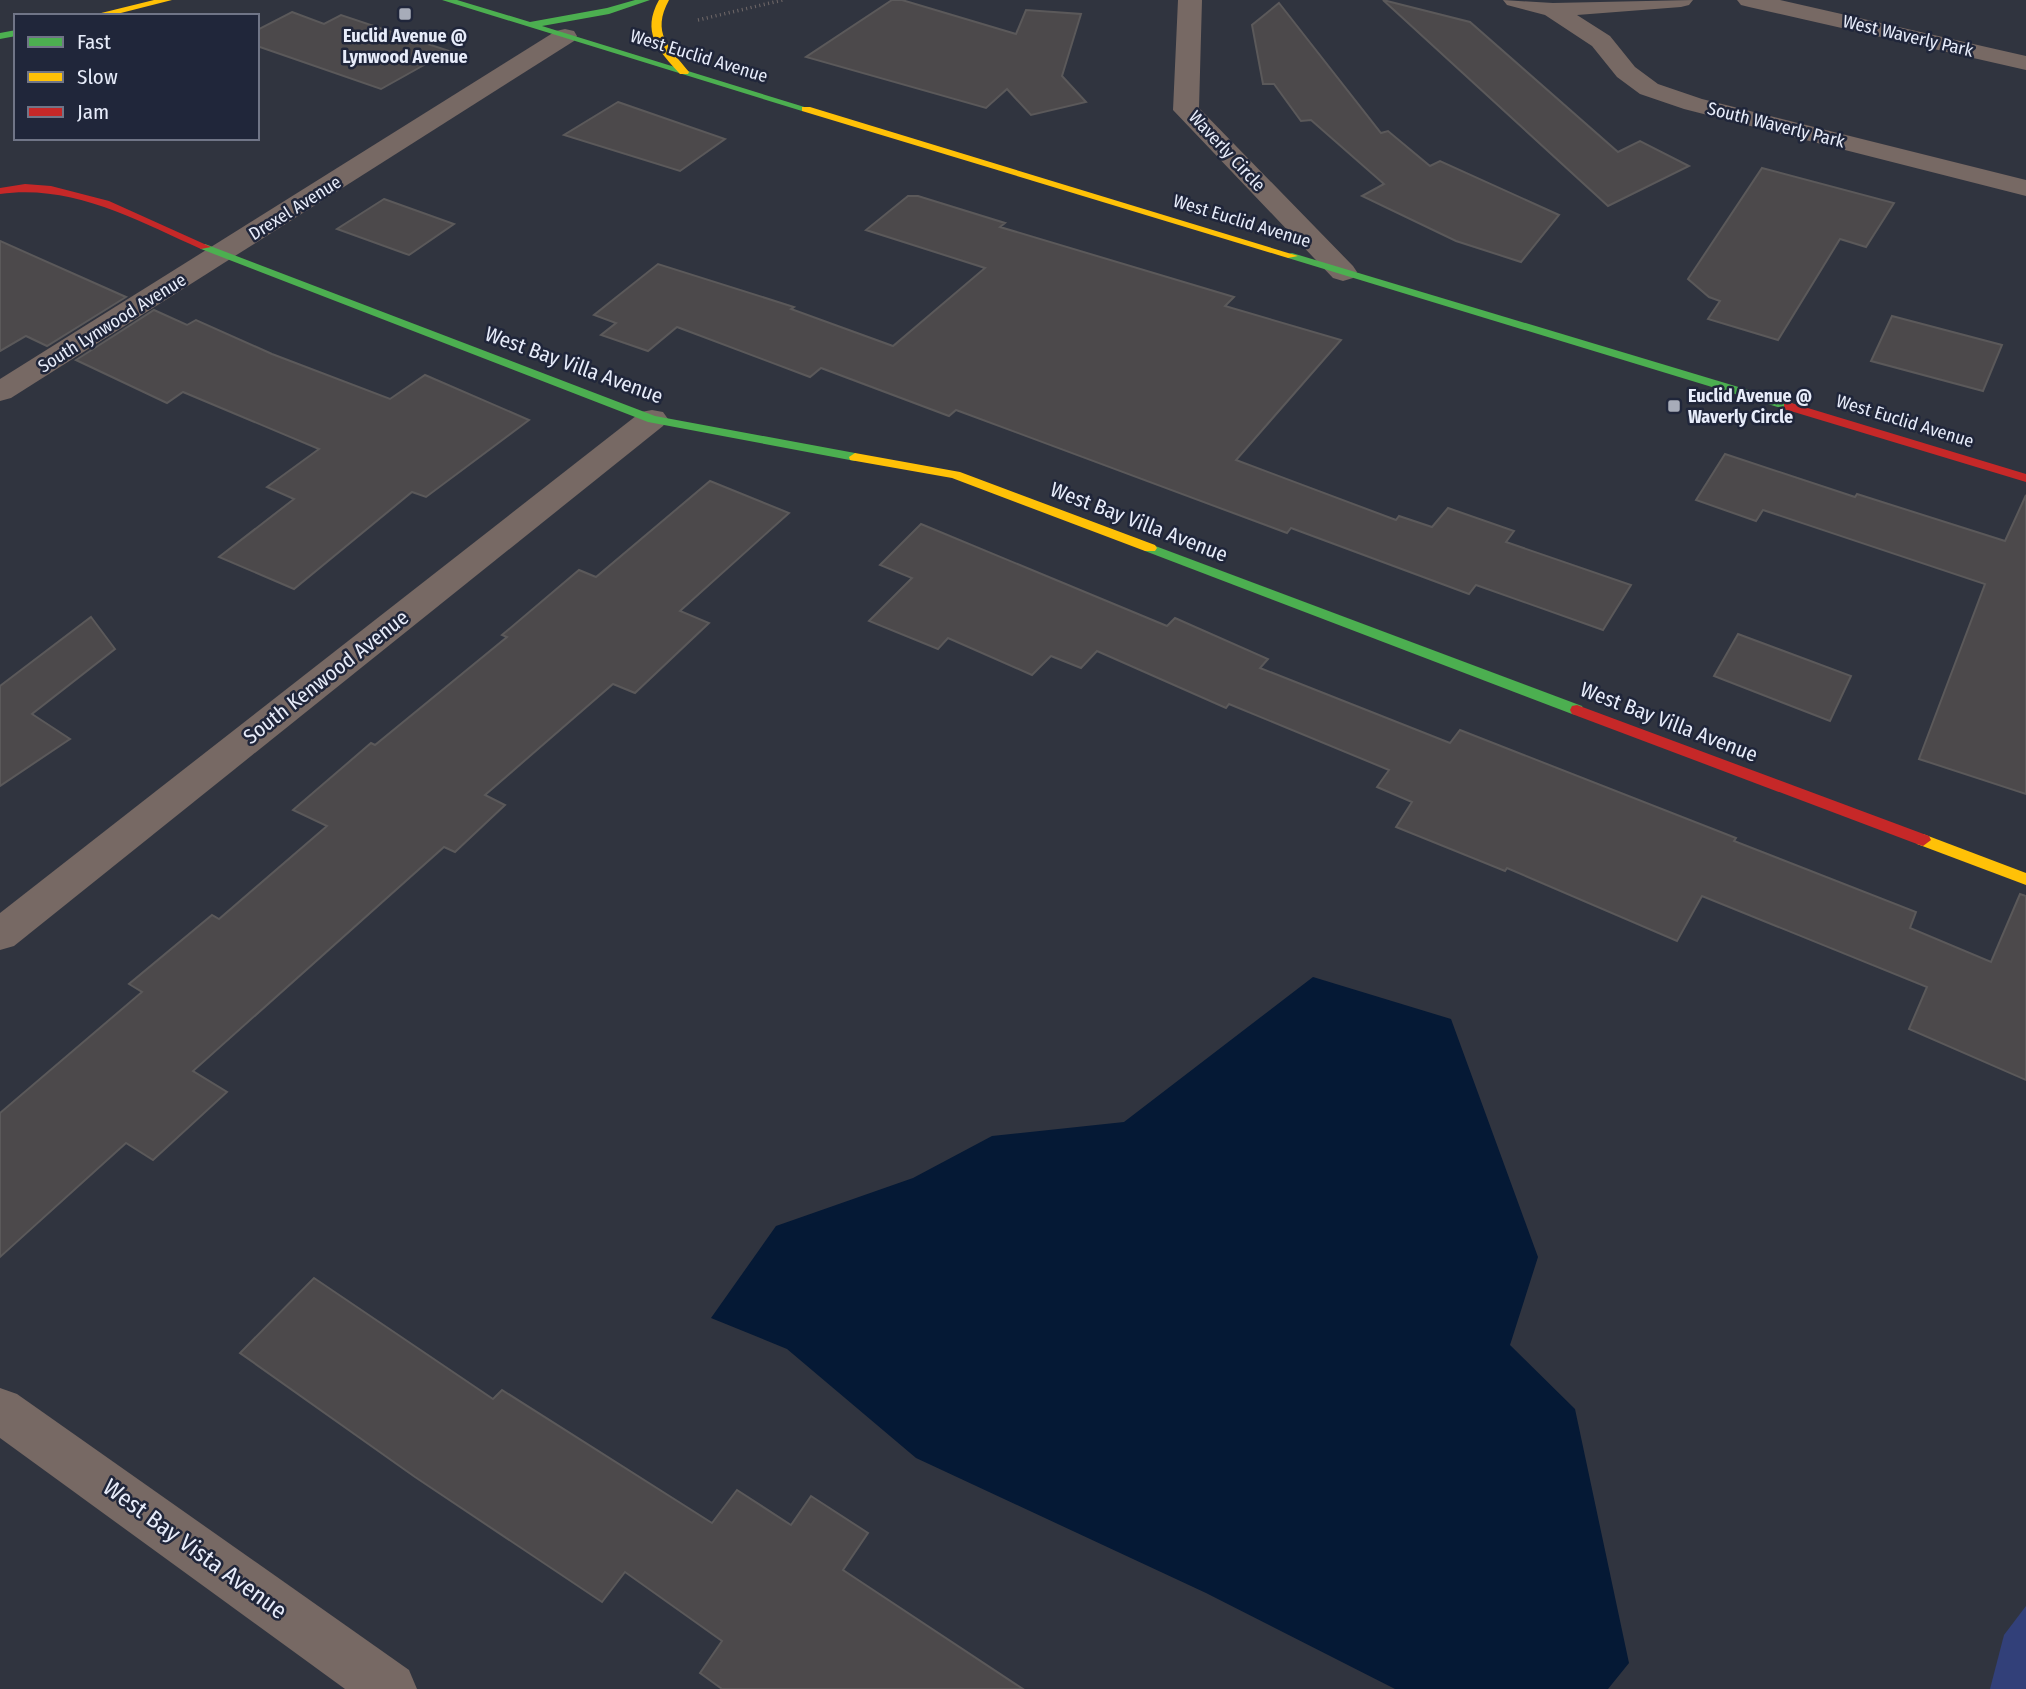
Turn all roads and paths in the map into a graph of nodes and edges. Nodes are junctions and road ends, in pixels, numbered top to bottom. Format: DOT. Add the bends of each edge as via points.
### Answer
graph roads {
  1 [pos="167,0"];
  2 [pos="447,0"];
  3 [pos="645,0"];
  4 [pos="664,0"];
  5 [pos="783,0"];
  6 [pos="1190,0"];
  7 [pos="1515,0"];
  8 [pos="1681,0"];
  9 [pos="1749,0"];
  10 [pos="1553,10"];
  11 [pos="103,14"];
  12 [pos="689,22"];
  13 [pos="530,25"];
  14 [pos="565,36"];
  15 [pos="2026,63"];
  16 [pos="684,72"];
  17 [pos="2026,188"];
  18 [pos="0,191"];
  19 [pos="223,254"];
  20 [pos="1343,272"];
  21 [pos="0,392"];
  22 [pos="652,419"];
  23 [pos="2026,478"];
  24 [pos="2026,879"];
  25 [pos="0,935"];
  26 [pos="0,1410"];
  27 [pos="390,1689"];
  1 -- 11 [label="main road"];
  2 -- 13 [label="main road, West Euclid Avenue"];
  3 -- 13 [label="main road"];
  4 -- 16 [label="main road" via="656,13 654,33"];
  5 -- 12 [label="path"];
  6 -- 20 [label="street, Waverly Circle" via="1186,110"];
  7 -- 10 [label="street"];
  8 -- 10 [label="street"];
  9 -- 15 [label="street, West Waverly Park"];
  10 -- 17 [label="street, South Waverly Park" via="1601,41 1626,72 1649,89"];
  13 -- 14 [label="main road, West Euclid Avenue"];
  14 -- 16 [label="main road, West Euclid Avenue"];
  14 -- 19 [label="street, Drexel Avenue"];
  16 -- 20 [label="main road, West Euclid Avenue"];
  18 -- 19 [label="main road" via="54,188"];
  19 -- 21 [label="street, South Lynwood Avenue"];
  19 -- 22 [label="main road, West Bay Villa Avenue"];
  20 -- 23 [label="main road, West Euclid Avenue"];
  22 -- 24 [label="main road, West Bay Villa Avenue" via="955,475"];
  22 -- 25 [label="street, South Kenwood Avenue"];
  26 -- 27 [label="street, West Bay Vista Avenue"];
}
